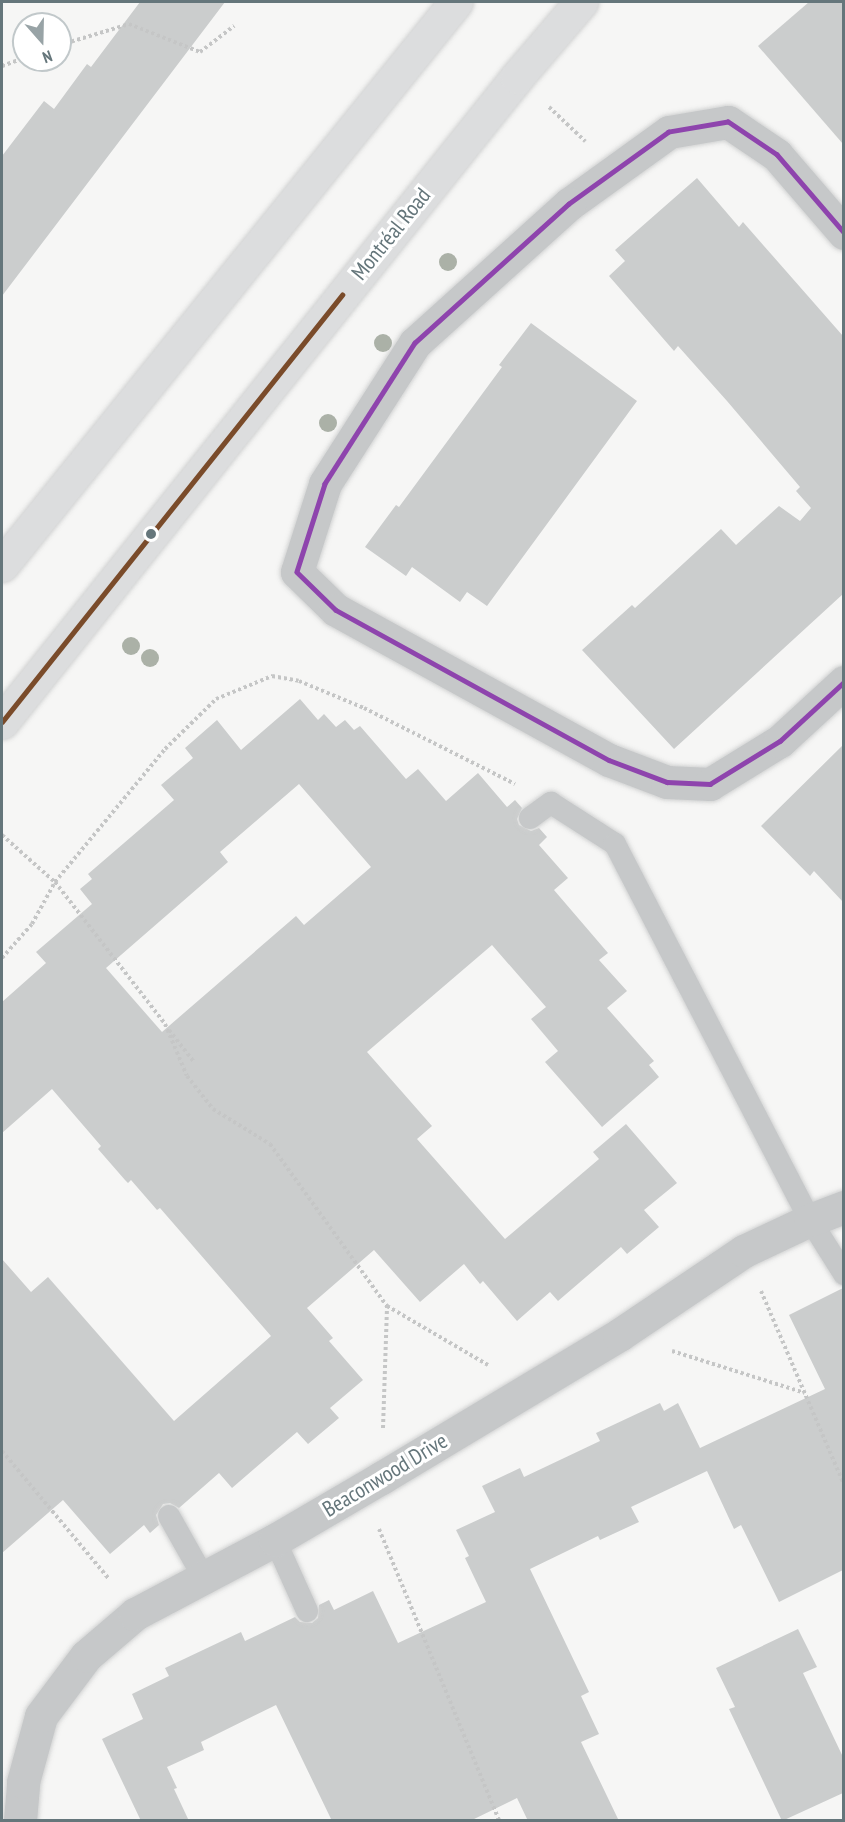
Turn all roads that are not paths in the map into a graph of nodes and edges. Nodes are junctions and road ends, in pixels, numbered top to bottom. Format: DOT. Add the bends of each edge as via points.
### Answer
graph roads {
  1 [pos="456,2"];
  2 [pos="581,2"];
  3 [pos="843,233"];
  4 [pos="2,565"];
  5 [pos="843,682"];
  6 [pos="2,722"];
  7 [pos="530,818"];
  8 [pos="843,1207"];
  9 [pos="810,1220"];
  10 [pos="843,1274"];
  11 [pos="169,1516"];
  12 [pos="275,1540"];
  13 [pos="204,1578"];
  14 [pos="307,1611"];
  15 [pos="20,1821"];
  1 -- 4 [label="main road"];
  2 -- 6 [label="main road, Montréal Road"];
  3 -- 5 [label="street" via="777,155 728,122 669,132 569,204 415,343 325,484 297,572 336,610 609,760 667,782 710,784 780,741"];
  7 -- 9 [label="lane" via="551,802 615,844"];
  8 -- 9 [label="street, Beaconwood Drive"];
  9 -- 10 [label="lane"];
  9 -- 12 [label="street, Beaconwood Drive" via="744,1251 619,1335"];
  11 -- 13 [label="lane"];
  12 -- 13 [label="street, Beaconwood Drive"];
  12 -- 14 [label="lane"];
  13 -- 15 [label="street, Beaconwood Drive" via="135,1614 86,1656 41,1716 23,1782"];
}
